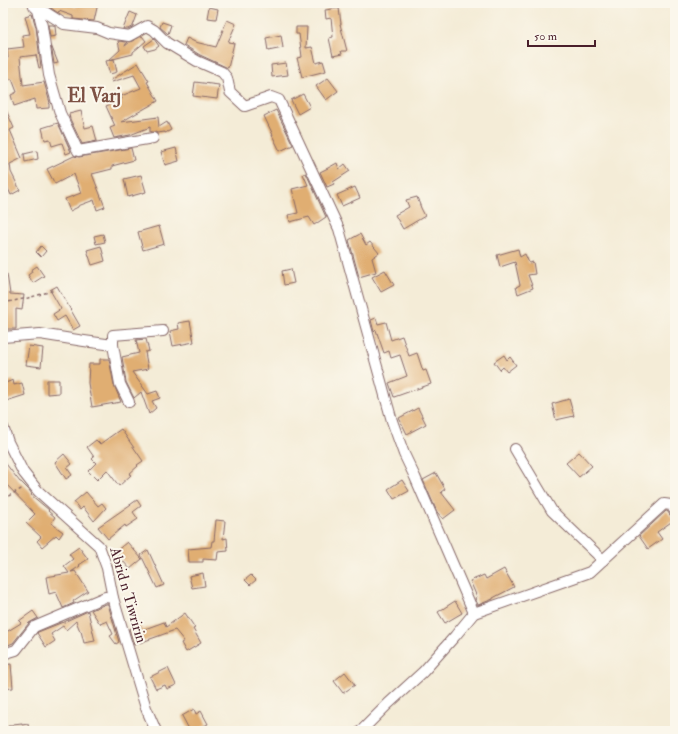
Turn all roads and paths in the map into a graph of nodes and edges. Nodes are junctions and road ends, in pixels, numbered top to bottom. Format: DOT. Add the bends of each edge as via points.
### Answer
graph roads {
  1 [pos="32,3"];
  2 [pos="153,138"];
  3 [pos="55,290"];
  4 [pos="3,303"];
  5 [pos="163,331"];
  6 [pos="3,337"];
  7 [pos="113,345"];
  8 [pos="129,402"];
  9 [pos="3,427"];
  10 [pos="515,449"];
  11 [pos="31,482"];
  12 [pos="3,499"];
  13 [pos="675,511"];
  14 [pos="604,560"];
  15 [pos="113,598"];
  16 [pos="474,613"];
  17 [pos="3,654"];
  18 [pos="156,731"];
  19 [pos="361,731"];
  1 -- 2 [label="street" via="38,10 49,75 60,113 78,151"];
  1 -- 16 [label="street" via="64,24 97,28 109,33 129,36 147,26 166,43 222,72 227,78 230,92 245,106 270,97 279,100 339,229 392,421"];
  3 -- 4 [label="path"];
  5 -- 7 [label="street" via="113,336"];
  6 -- 7 [label="street" via="40,334"];
  7 -- 8 [label="street" via="120,384"];
  9 -- 11 [label="street, Abrid n Tiwririn" via="23,472"];
  10 -- 14 [label="street" via="552,511"];
  11 -- 12 [label="path"];
  11 -- 15 [label="street, Abrid n Tiwririn" via="99,546 107,568"];
  13 -- 14 [label="street" via="671,505 664,504"];
  14 -- 16 [label="street" via="590,572"];
  15 -- 17 [label="street" via="105,597 34,627 16,650"];
  15 -- 18 [label="street, Abrid n Tiwririn" via="146,708"];
  16 -- 19 [label="street" via="423,672"];
}
